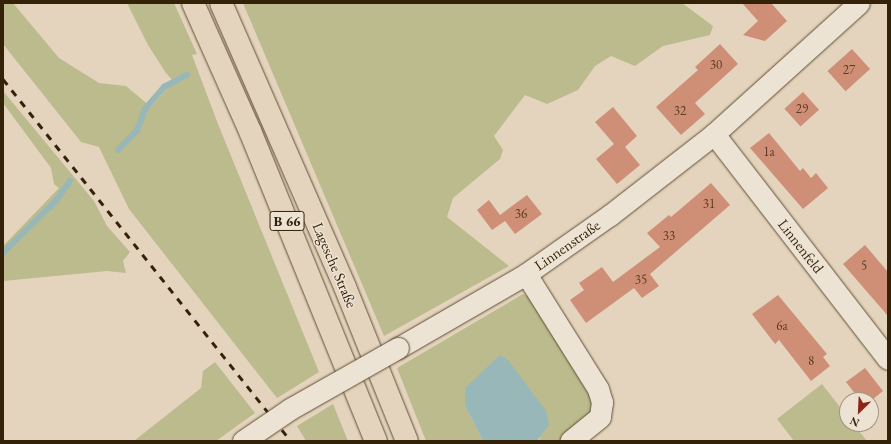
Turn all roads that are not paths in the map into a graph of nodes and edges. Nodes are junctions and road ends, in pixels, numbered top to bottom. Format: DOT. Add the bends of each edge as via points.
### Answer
graph roads {
  1 [pos="193,3"];
  2 [pos="221,3"];
  3 [pos="859,3"];
  4 [pos="714,134"];
  5 [pos="526,274"];
  6 [pos="888,358"];
  7 [pos="243,441"];
  8 [pos="376,441"];
  9 [pos="407,441"];
  10 [pos="570,441"];
  1 -- 8 [label="highway, Lagesche Straße / B 66" via="250,131"];
  2 -- 9 [label="highway, Lagesche Straße / B 66" via="345,287"];
  3 -- 4 [label="street, Linnenstraße"];
  4 -- 5 [label="street, Linnenstraße" via="610,215"];
  4 -- 6 [label="street, Linnenfeld"];
  5 -- 7 [label="street, Linnenstraße, bridge" via="290,410"];
  5 -- 10 [label="street" via="598,389 602,402 600,417"];
}
